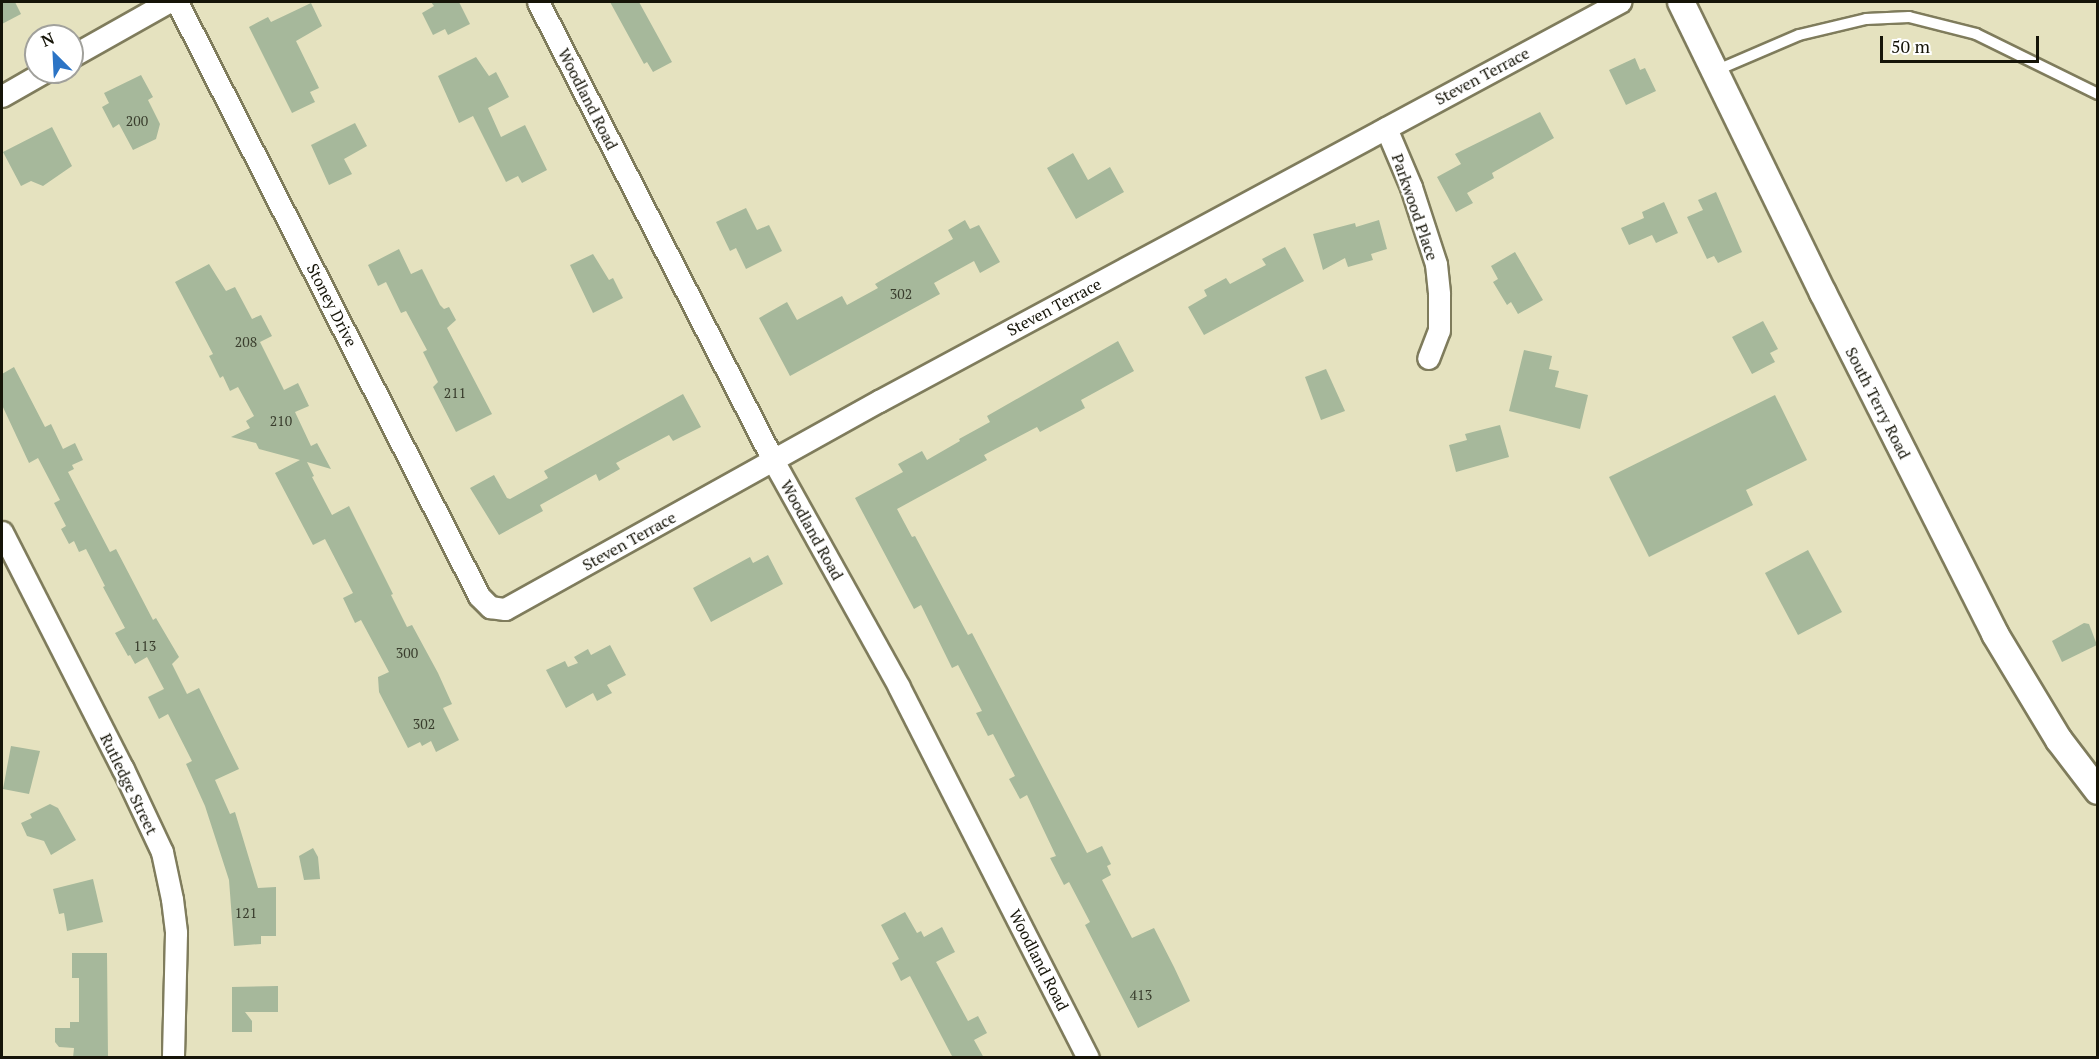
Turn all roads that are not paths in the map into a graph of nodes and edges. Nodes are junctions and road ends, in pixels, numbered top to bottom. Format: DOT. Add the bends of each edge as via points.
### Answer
graph roads {
  1 [pos="168,2"];
  2 [pos="177,2"];
  3 [pos="538,2"];
  4 [pos="1620,2"];
  5 [pos="1681,2"];
  6 [pos="84,49"];
  7 [pos="1715,71"];
  8 [pos="24,83"];
  9 [pos="2097,94"];
  10 [pos="2,96"];
  11 [pos="1386,128"];
  12 [pos="1428,358"];
  13 [pos="774,462"];
  14 [pos="2,532"];
  15 [pos="490,607"];
  16 [pos="2097,791"];
  17 [pos="173,1058"];
  18 [pos="1088,1058"];
  1 -- 6 [label="street"];
  2 -- 15 [label="street, Stoney Drive" via="479,596"];
  3 -- 13 [label="street, Woodland Road"];
  4 -- 11 [label="street, Steven Terrace"];
  5 -- 7 [label="street, South Terry Road"];
  7 -- 9 [label="lane" via="1799,35 1866,19 1909,17 1976,34"];
  7 -- 16 [label="street, South Terry Road" via="1995,634 2059,740"];
  8 -- 10 [label="street"];
  11 -- 12 [label="street, Parkwood Place" via="1411,187 1436,264 1438,330"];
  11 -- 13 [label="street, Steven Terrace" via="879,401"];
  13 -- 15 [label="street, Steven Terrace" via="505,609"];
  13 -- 18 [label="street, Woodland Road" via="899,687"];
  14 -- 17 [label="street, Rutledge Street" via="162,852 176,933"];
}
